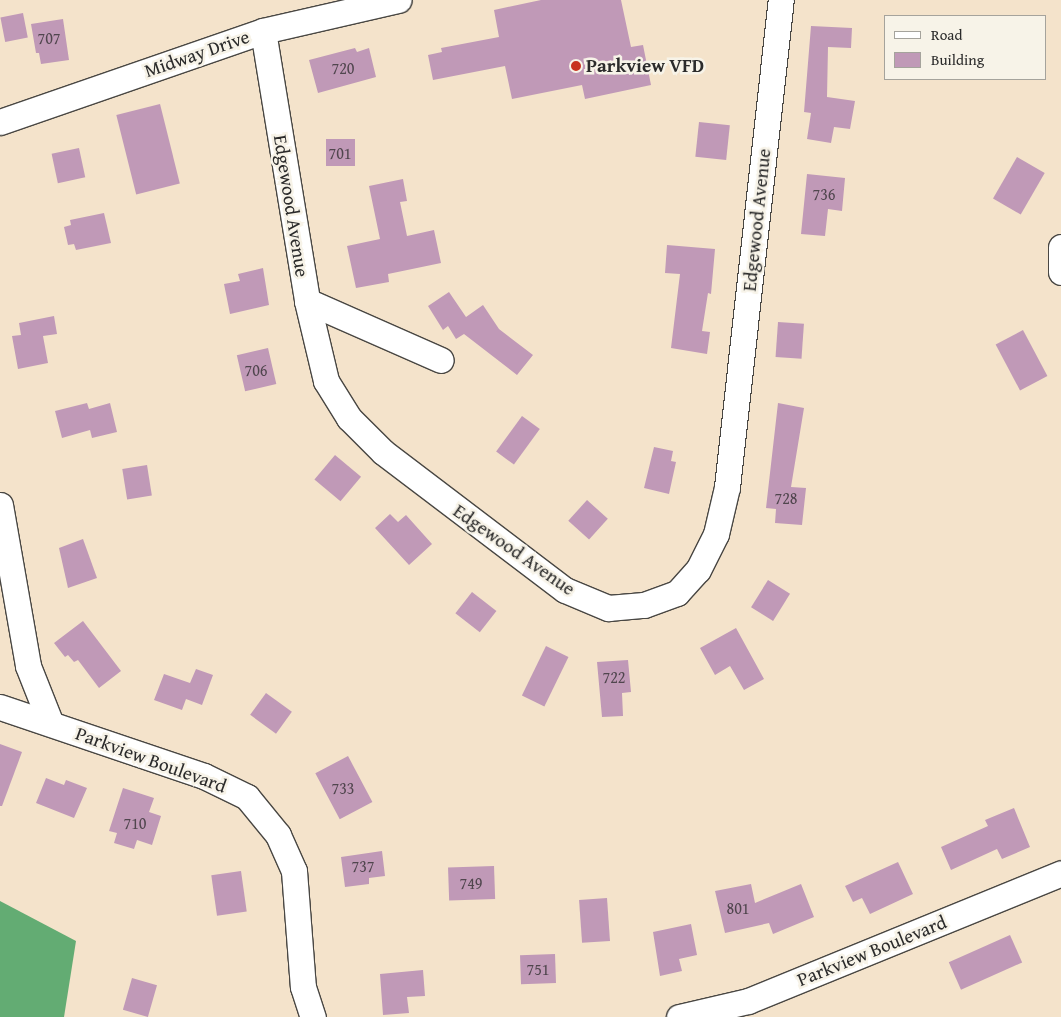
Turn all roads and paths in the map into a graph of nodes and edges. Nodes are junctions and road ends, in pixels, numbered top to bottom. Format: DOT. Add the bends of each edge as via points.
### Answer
graph roads {
  1 [pos="398,0"];
  2 [pos="781,0"];
  3 [pos="263,31"];
  4 [pos="0,122"];
  5 [pos="1061,247"];
  6 [pos="1061,272"];
  7 [pos="307,301"];
  8 [pos="441,360"];
  9 [pos="0,504"];
  10 [pos="0,707"];
  11 [pos="51,724"];
  12 [pos="1061,873"];
  13 [pos="313,1017"];
  14 [pos="679,1017"];
  1 -- 3 [label="street, Midway Drive"];
  2 -- 7 [label="street, Edgewood Avenue" via="727,487 716,534 698,570 676,592 644,605 608,608 565,590 439,497 383,452 349,418 326,381"];
  3 -- 4 [label="street, Midway Drive"];
  3 -- 7 [label="street, Edgewood Avenue"];
  5 -- 6 [label="street"];
  7 -- 8 [label="street"];
  9 -- 11 [label="street" via="28,666"];
  10 -- 11 [label="street, Parkview Boulevard"];
  11 -- 13 [label="street, Parkview Boulevard" via="204,776 248,797 278,835 294,871 303,987"];
  12 -- 14 [label="street, Parkview Boulevard" via="748,1001"];
}
